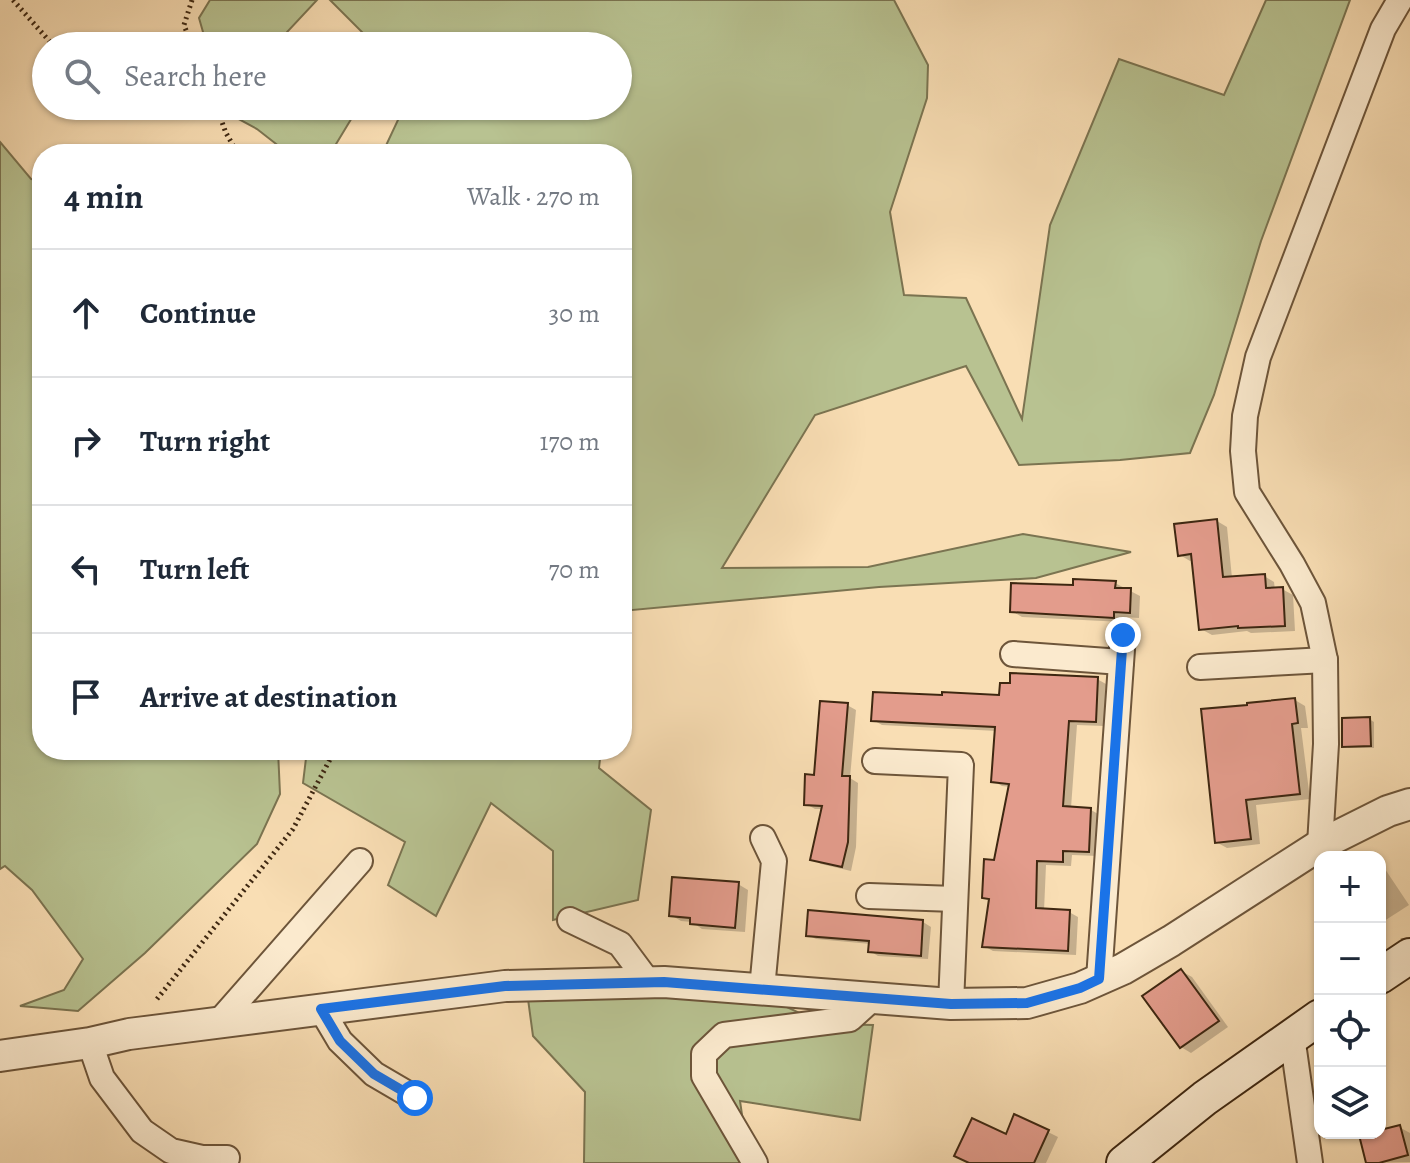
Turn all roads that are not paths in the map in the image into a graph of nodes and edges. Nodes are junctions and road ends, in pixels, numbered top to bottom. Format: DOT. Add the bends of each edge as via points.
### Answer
graph roads {
  1 [pos="1400,0"];
  2 [pos="1123,635"];
  3 [pos="1013,654"];
  4 [pos="1325,660"];
  5 [pos="1121,662"];
  6 [pos="1200,667"];
  7 [pos="875,761"];
  8 [pos="1410,804"];
  9 [pos="763,838"];
  10 [pos="1320,845"];
  11 [pos="360,861"];
  12 [pos="869,896"];
  13 [pos="955,899"];
  14 [pos="570,920"];
  15 [pos="1410,956"];
  16 [pos="1386,972"];
  17 [pos="1099,979"];
  18 [pos="649,983"];
  19 [pos="762,989"];
  20 [pos="873,998"];
  21 [pos="951,1004"];
  22 [pos="321,1009"];
  23 [pos="218,1023"];
  24 [pos="1306,1026"];
  25 [pos="90,1043"];
  26 [pos="1,1060"];
  27 [pos="415,1098"];
  28 [pos="227,1158"];
  29 [pos="755,1163"];
  30 [pos="1124,1163"];
  31 [pos="1310,1163"];
  1 -- 4 [label="street" via="1383,29 1258,357 1245,416 1247,492 1313,603"];
  2 -- 5 [label="street"];
  3 -- 5 [label="street"];
  4 -- 6 [label="street"];
  4 -- 10 [label="street"];
  5 -- 17 [label="street"];
  7 -- 13 [label="street" via="961,765"];
  8 -- 10 [label="street"];
  9 -- 19 [label="street" via="774,861"];
  10 -- 17 [label="street" via="1171,941"];
  11 -- 23 [label="street"];
  12 -- 13 [label="street"];
  13 -- 21 [label="street"];
  14 -- 18 [label="street" via="620,944"];
  15 -- 16 [label="main road"];
  17 -- 21 [label="street" via="1027,1003"];
  18 -- 19 [label="street"];
  18 -- 22 [label="street" via="505,986"];
  19 -- 20 [label="street"];
  20 -- 21 [label="street"];
  20 -- 29 [label="street" via="850,1019 724,1035 704,1054 704,1076"];
  22 -- 23 [label="street"];
  22 -- 27 [label="street" via="340,1041 374,1074"];
  23 -- 25 [label="street"];
  24 -- 30 [label="main road"];
  24 -- 31 [label="street"];
  25 -- 26 [label="street"];
  25 -- 28 [label="street" via="102,1078 142,1131 171,1151"];
}
